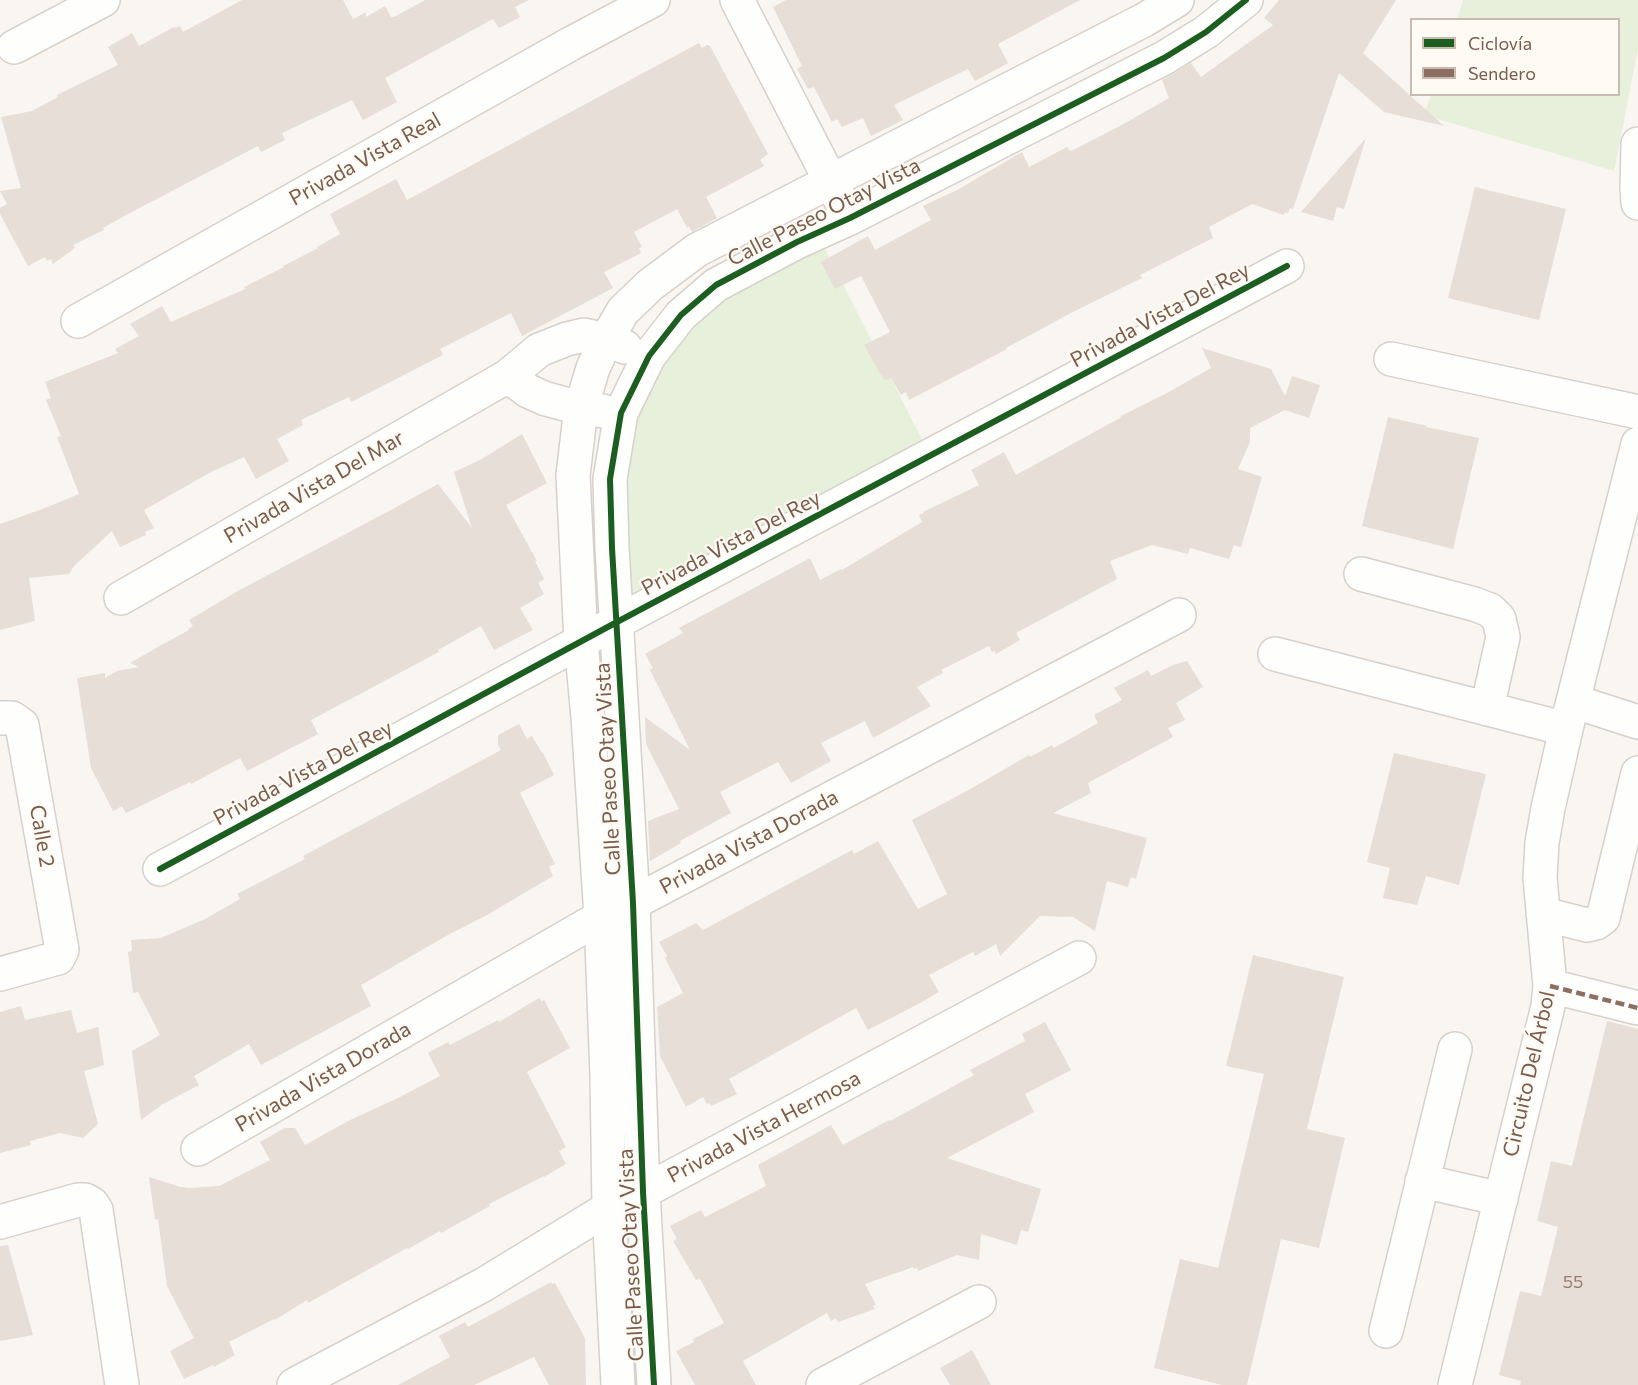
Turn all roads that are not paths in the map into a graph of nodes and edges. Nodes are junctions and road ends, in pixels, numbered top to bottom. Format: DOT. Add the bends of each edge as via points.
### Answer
graph roads {
  1 [pos="104,0"];
  2 [pos="653,0"];
  3 [pos="737,0"];
  4 [pos="1178,0"];
  5 [pos="1246,0"];
  6 [pos="1144,20"];
  7 [pos="14,46"];
  8 [pos="1164,58"];
  9 [pos="1638,144"];
  10 [pos="830,181"];
  11 [pos="1638,203"];
  12 [pos="850,218"];
  13 [pos="1287,267"];
  14 [pos="78,321"];
  15 [pos="606,340"];
  16 [pos="650,356"];
  17 [pos="1391,359"];
  18 [pos="508,376"];
  19 [pos="581,408"];
  20 [pos="1638,412"];
  21 [pos="621,413"];
  22 [pos="1638,444"];
  23 [pos="1360,574"];
  24 [pos="122,598"];
  25 [pos="1179,615"];
  26 [pos="617,622"];
  27 [pos="581,642"];
  28 [pos="1275,654"];
  29 [pos="1487,708"];
  30 [pos="1570,715"];
  31 [pos="6,718"];
  32 [pos="1638,722"];
  33 [pos="1638,773"];
  34 [pos="160,869"];
  35 [pos="633,903"];
  36 [pos="1543,914"];
  37 [pos="601,917"];
  38 [pos="1078,958"];
  39 [pos="0,974"];
  40 [pos="1550,986"];
  41 [pos="1638,1008"];
  42 [pos="1455,1049"];
  43 [pos="198,1149"];
  44 [pos="1422,1181"];
  45 [pos="643,1192"];
  46 [pos="1501,1199"];
  47 [pos="609,1208"];
  48 [pos="0,1222"];
  49 [pos="979,1302"];
  50 [pos="1386,1331"];
  51 [pos="122,1385"];
  52 [pos="294,1385"];
  53 [pos="618,1385"];
  54 [pos="654,1385"];
  55 [pos="823,1385"];
  56 [pos="1455,1385"];
  1 -- 7 [label="street"];
  2 -- 14 [label="street, Privada Vista Real"];
  3 -- 10 [label="street"];
  4 -- 6 [label="street, Calle Paseo Otay Vista"];
  5 -- 8 [label="street, Calle Paseo Otay Vista" via="1206,32"];
  6 -- 8 [label="street"];
  6 -- 10 [label="street, Calle Paseo Otay Vista"];
  8 -- 12 [label="street, Calle Paseo Otay Vista"];
  9 -- 11 [label="street"];
  10 -- 12 [label="street"];
  10 -- 15 [label="street, Calle Paseo Otay Vista" via="697,250 623,311"];
  12 -- 16 [label="street, Calle Paseo Otay Vista" via="716,285 681,315"];
  13 -- 26 [label="street, Privada Vista Del Rey"];
  15 -- 16 [label="street, Privada Vista Del Mar"];
  15 -- 18 [label="street, Privada Vista Del Mar" via="584,335 567,339 539,350"];
  15 -- 19 [label="street, Calle Paseo Otay Vista"];
  16 -- 21 [label="street, Calle Paseo Otay Vista"];
  17 -- 20 [label="street"];
  18 -- 19 [label="street" via="546,399"];
  18 -- 24 [label="street, Privada Vista Del Mar"];
  19 -- 21 [label="street"];
  19 -- 27 [label="street, Calle Paseo Otay Vista" via="573,475"];
  21 -- 26 [label="street, Calle Paseo Otay Vista" via="610,479"];
  22 -- 30 [label="street, Circuito Del Árbol"];
  23 -- 29 [label="street" via="1474,604 1490,610 1499,619 1503,637"];
  25 -- 35 [label="street, Privada Vista Dorada"];
  26 -- 27 [label="street, Privada Vista Del Rey"];
  26 -- 35 [label="street, Calle Paseo Otay Vista"];
  27 -- 34 [label="street, Privada Vista Del Rey"];
  27 -- 37 [label="street, Calle Paseo Otay Vista"];
  28 -- 29 [label="street"];
  29 -- 30 [label="street"];
  30 -- 32 [label="street"];
  30 -- 36 [label="street, Circuito Del Árbol" via="1542,843"];
  31 -- 39 [label="street, Calle 2" via="22,725 62,950 58,958"];
  33 -- 36 [label="street" via="1603,918 1596,924 1587,924"];
  35 -- 37 [label="street, Privada Vista Dorada"];
  35 -- 45 [label="street, Calle Paseo Otay Vista"];
  36 -- 40 [label="street, Circuito Del Árbol"];
  37 -- 43 [label="street, Privada Vista Dorada"];
  37 -- 47 [label="street, Calle Paseo Otay Vista"];
  38 -- 45 [label="street, Privada Vista Hermosa"];
  40 -- 41 [label="street"];
  40 -- 46 [label="street, Circuito Del Árbol"];
  42 -- 44 [label="street"];
  44 -- 46 [label="street"];
  44 -- 50 [label="street"];
  45 -- 47 [label="street, Privada Vista Hermosa"];
  45 -- 54 [label="street, Calle Paseo Otay Vista"];
  46 -- 56 [label="street, Circuito Del Árbol"];
  47 -- 52 [label="street, Privada Vista Hermosa" via="483,1285"];
  47 -- 53 [label="street, Calle Paseo Otay Vista"];
  48 -- 51 [label="street" via="78,1200 93,1204"];
  49 -- 55 [label="street"];
}
